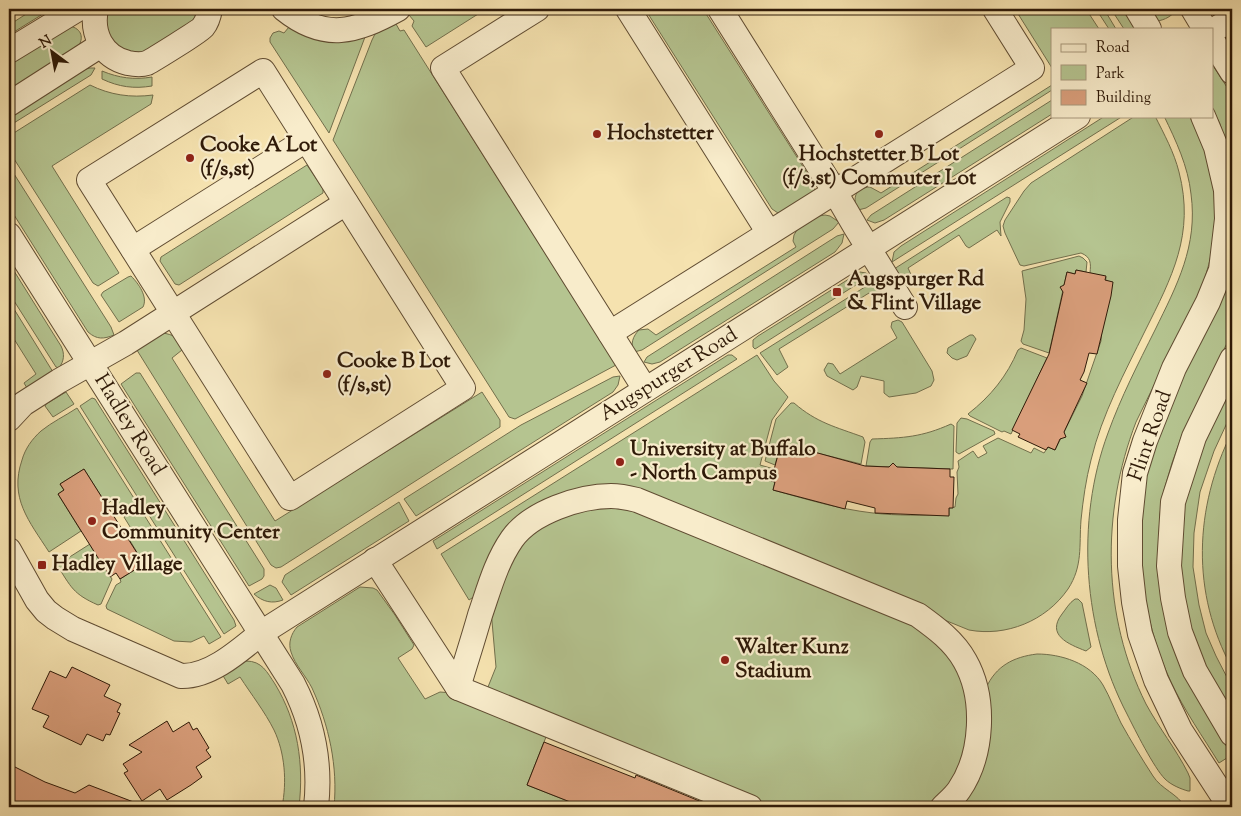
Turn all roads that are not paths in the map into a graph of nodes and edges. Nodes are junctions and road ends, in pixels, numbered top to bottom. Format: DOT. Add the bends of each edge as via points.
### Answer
graph roads {
  1 [pos="78,9"];
  2 [pos="96,9"];
  3 [pos="210,9"];
  4 [pos="284,9"];
  5 [pos="398,9"];
  6 [pos="537,9"];
  7 [pos="628,9"];
  8 [pos="720,9"];
  9 [pos="995,9"];
  10 [pos="1137,9"];
  11 [pos="1193,9"];
  12 [pos="1232,19"];
  13 [pos="1148,28"];
  14 [pos="1204,28"];
  15 [pos="1214,30"];
  16 [pos="1214,43"];
  17 [pos="101,44"];
  18 [pos="9,51"];
  19 [pos="1232,72"];
  20 [pos="9,104"];
  21 [pos="1075,118"];
  22 [pos="1204,118"];
  23 [pos="306,140"];
  24 [pos="835,192"];
  25 [pos="346,203"];
  26 [pos="769,233"];
  27 [pos="9,235"];
  28 [pos="133,249"];
  29 [pos="868,249"];
  30 [pos="905,307"];
  31 [pos="173,312"];
  32 [pos="610,333"];
  33 [pos="1232,359"];
  34 [pos="90,363"];
  35 [pos="645,390"];
  36 [pos="9,419"];
  37 [pos="9,550"];
  38 [pos="375,560"];
  39 [pos="260,633"];
  40 [pos="458,688"];
  41 [pos="1232,734"];
  42 [pos="316,807"];
  43 [pos="750,807"];
  44 [pos="943,807"];
  45 [pos="1230,807"];
  1 -- 18 [label="street"];
  2 -- 17 [label="street" via="95,33"];
  3 -- 17 [label="street" via="203,27 146,63 120,61"];
  4 -- 5 [label="street" via="306,24 334,30 367,25"];
  6 -- 32 [label="street" via="443,68"];
  7 -- 26 [label="street"];
  8 -- 24 [label="street"];
  9 -- 24 [label="street" via="1032,68"];
  10 -- 13 [label="street"];
  11 -- 14 [label="street"];
  12 -- 15 [label="street"];
  16 -- 19 [label="street"];
  17 -- 20 [label="street"];
  21 -- 29 [label="street, Augspurger Road"];
  22 -- 45 [label="street, Flint Road" via="1216,147 1226,190 1221,270 1174,368 1135,473 1130,566 1140,634 1156,680 1180,730"];
  23 -- 25 [label="street"];
  23 -- 28 [label="street"];
  23 -- 28 [label="street" via="263,70 89,180"];
  24 -- 26 [label="street"];
  24 -- 29 [label="street"];
  25 -- 31 [label="street"];
  25 -- 31 [label="street" via="464,388 290,498"];
  26 -- 32 [label="street"];
  27 -- 34 [label="street, Hadley Road"];
  28 -- 31 [label="street"];
  29 -- 30 [label="street"];
  29 -- 35 [label="street, Augspurger Road"];
  31 -- 34 [label="street"];
  32 -- 35 [label="street"];
  33 -- 41 [label="street, Flint Road" via="1194,437 1173,502 1169,566 1180,632 1195,671"];
  34 -- 36 [label="street" via="23,404"];
  34 -- 39 [label="street, Hadley Road"];
  35 -- 38 [label="street, Augspurger Road"];
  37 -- 39 [label="street, Augspurger Road" via="37,600 55,618 181,676 203,673 243,648"];
  38 -- 39 [label="street, Augspurger Road"];
  38 -- 40 [label="street"];
  39 -- 42 [label="street, Hadley Road" via="293,684 310,726 316,754"];
  40 -- 43 [label="street"];
  40 -- 44 [label="street" via="491,581 500,558 514,537 532,521 557,507 589,497 637,500 918,615 953,644 974,680 978,735 973,762 959,790"];
}
